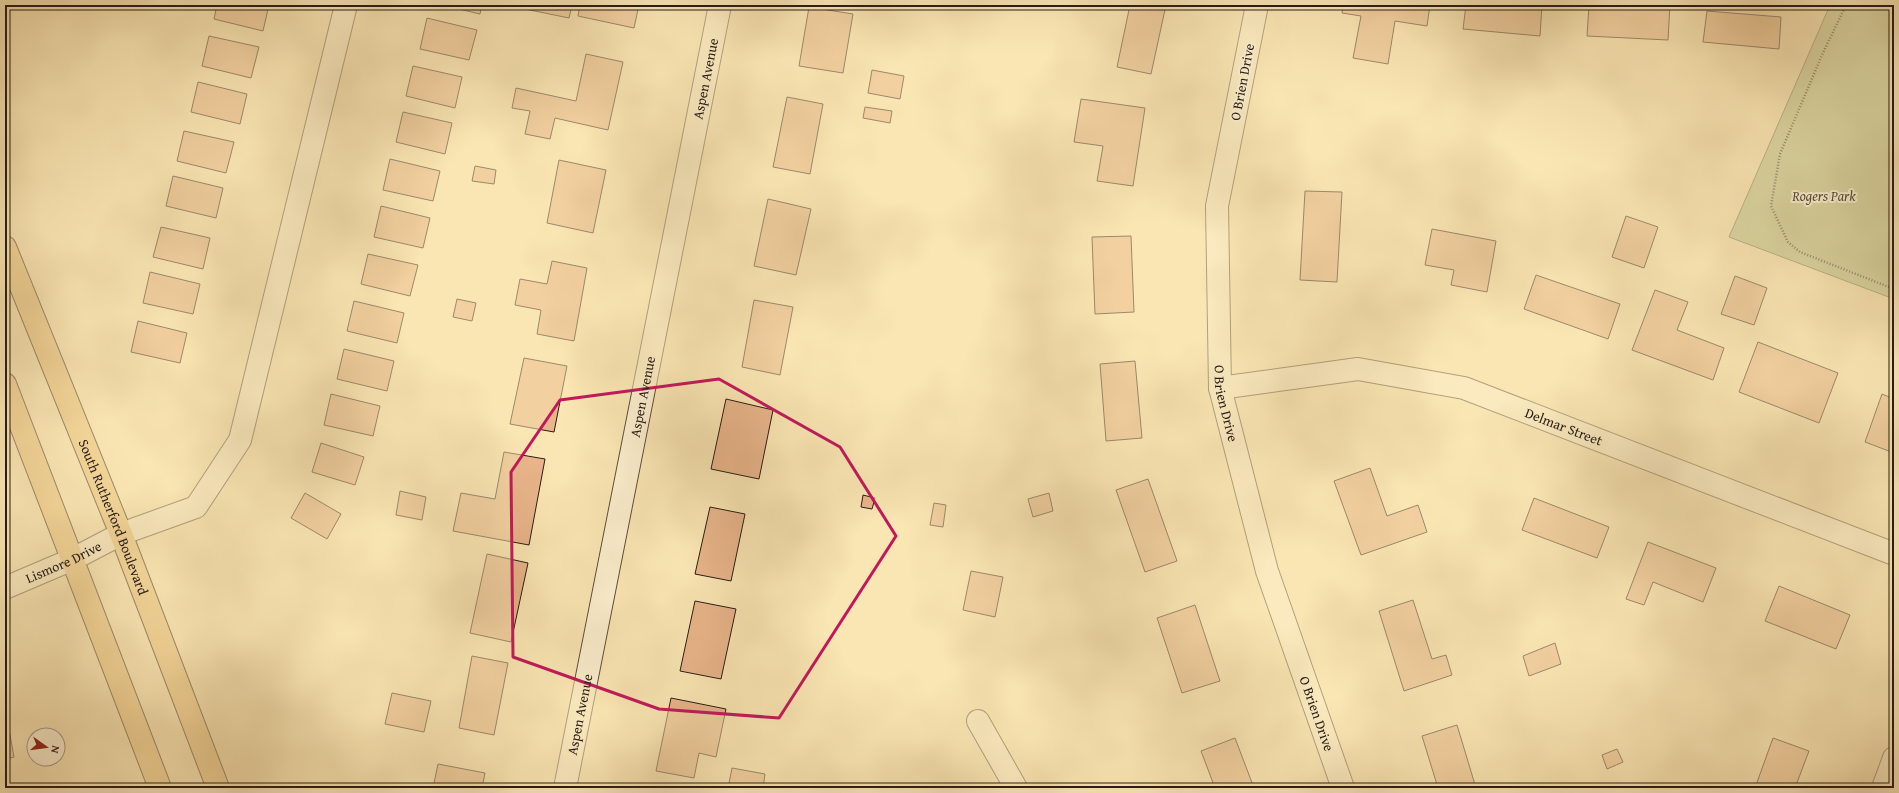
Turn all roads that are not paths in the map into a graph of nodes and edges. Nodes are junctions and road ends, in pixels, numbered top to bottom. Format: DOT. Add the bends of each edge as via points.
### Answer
graph roads {
  1 [pos="346,5"];
  2 [pos="720,5"];
  3 [pos="1257,5"];
  4 [pos="5,247"];
  5 [pos="5,384"];
  6 [pos="1220,388"];
  7 [pos="121,534"];
  8 [pos="1894,554"];
  9 [pos="73,559"];
  10 [pos="5,588"];
  11 [pos="978,721"];
  12 [pos="1894,758"];
  13 [pos="160,788"];
  14 [pos="218,788"];
  15 [pos="565,788"];
  16 [pos="1016,788"];
  17 [pos="1343,788"];
  18 [pos="1883,788"];
  1 -- 7 [label="street, Lismore Drive" via="240,440 196,507"];
  2 -- 15 [label="street, Aspen Avenue"];
  3 -- 6 [label="street, O Brien Drive" via="1217,206"];
  4 -- 7 [label="highway, South Rutherford Boulevard"];
  5 -- 9 [label="highway"];
  6 -- 8 [label="street, Delmar Street" via="1358,369 1464,388"];
  6 -- 17 [label="street, O Brien Drive" via="1267,571"];
  7 -- 9 [label="street, Lismore Drive"];
  7 -- 14 [label="highway, South Rutherford Boulevard"];
  9 -- 10 [label="street, Lismore Drive"];
  9 -- 13 [label="highway"];
  11 -- 16 [label="street"];
  12 -- 18 [label="street"];
}
